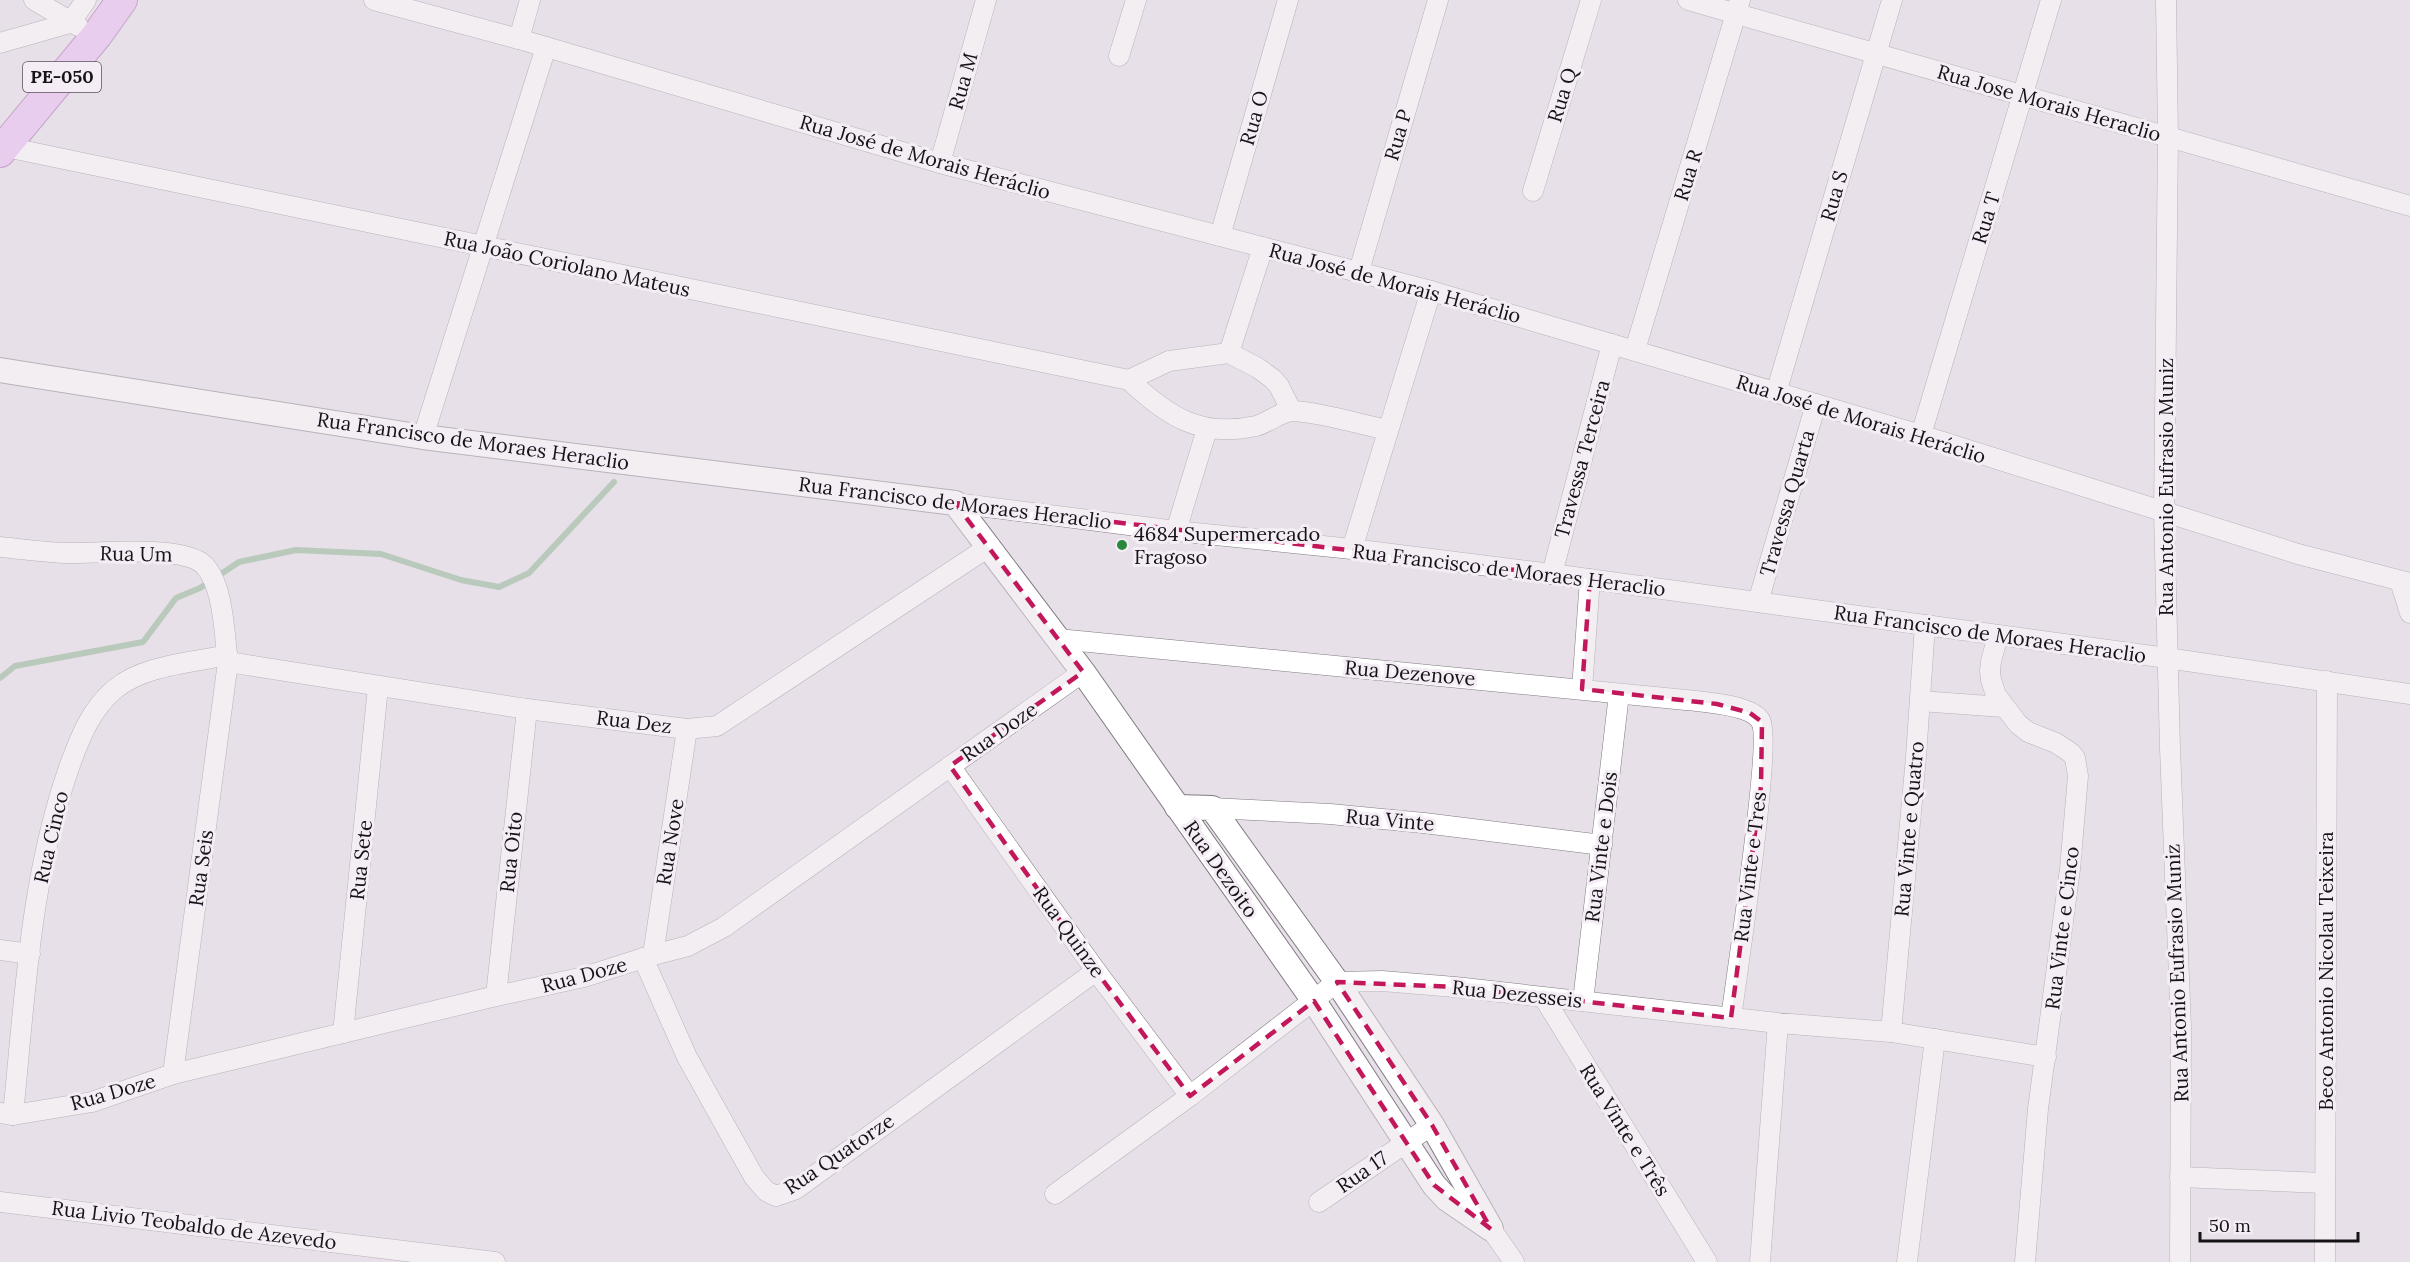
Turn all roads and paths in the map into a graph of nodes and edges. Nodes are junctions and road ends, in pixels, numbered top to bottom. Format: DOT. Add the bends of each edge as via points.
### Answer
graph roads {
  1 [pos="34,0"];
  2 [pos="86,0"];
  3 [pos="122,0"];
  4 [pos="374,0"];
  5 [pos="530,0"];
  6 [pos="986,0"];
  7 [pos="1136,0"];
  8 [pos="1288,0"];
  9 [pos="1438,0"];
  10 [pos="1591,0"];
  11 [pos="1688,0"];
  12 [pos="1892,0"];
  13 [pos="2050,0"];
  14 [pos="2166,0"];
  15 [pos="1738,7"];
  16 [pos="83,29"];
  17 [pos="519,39"];
  18 [pos="0,43"];
  19 [pos="546,47"];
  20 [pos="1876,54"];
  21 [pos="1119,56"];
  22 [pos="2023,96"];
  23 [pos="2168,137"];
  24 [pos="3,149"];
  25 [pos="940,163"];
  26 [pos="1533,191"];
  27 [pos="2410,206"];
  28 [pos="1220,236"];
  29 [pos="483,247"];
  30 [pos="1263,247"];
  31 [pos="1359,271"];
  32 [pos="1431,291"];
  33 [pos="1612,344"];
  34 [pos="1635,350"];
  35 [pos="1229,353"];
  36 [pos="0,370"];
  37 [pos="1129,380"];
  38 [pos="1776,393"];
  39 [pos="1816,404"];
  40 [pos="1291,410"];
  41 [pos="1207,429"];
  42 [pos="1388,430"];
  43 [pos="1921,435"];
  44 [pos="423,437"];
  45 [pos="955,503"];
  46 [pos="2164,513"];
  47 [pos="1176,531"];
  48 [pos="990,546"];
  49 [pos="0,547"];
  50 [pos="1352,549"];
  51 [pos="1552,574"];
  52 [pos="1590,579"];
  53 [pos="2405,582"];
  54 [pos="1758,602"];
  55 [pos="2410,613"];
  56 [pos="1925,625"];
  57 [pos="1998,636"];
  58 [pos="1058,639"];
  59 [pos="227,658"];
  60 [pos="2167,658"];
  61 [pos="1083,672"];
  62 [pos="2327,681"];
  63 [pos="378,687"];
  64 [pos="1582,689"];
  65 [pos="1619,694"];
  66 [pos="2410,694"];
  67 [pos="1920,701"];
  68 [pos="2003,707"];
  69 [pos="527,709"];
  70 [pos="1759,718"];
  71 [pos="687,729"];
  72 [pos="950,766"];
  73 [pos="1177,807"];
  74 [pos="1212,808"];
  75 [pos="1602,845"];
  76 [pos="0,950"];
  77 [pos="30,954"];
  78 [pos="648,957"];
  79 [pos="1096,971"];
  80 [pos="1337,982"];
  81 [pos="496,996"];
  82 [pos="1544,998"];
  83 [pos="1314,1001"];
  84 [pos="1583,1001"];
  85 [pos="1731,1018"];
  86 [pos="1778,1023"];
  87 [pos="1891,1032"];
  88 [pos="343,1033"];
  89 [pos="1935,1039"];
  90 [pos="2046,1057"];
  91 [pos="173,1074"];
  92 [pos="1190,1096"];
  93 [pos="6,1114"];
  94 [pos="1432,1125"];
  95 [pos="1406,1142"];
  96 [pos="2180,1178"];
  97 [pos="2325,1183"];
  98 [pos="1055,1194"];
  99 [pos="0,1202"];
  100 [pos="1318,1202"];
  101 [pos="1491,1229"];
  102 [pos="495,1262"];
  103 [pos="1514,1262"];
  104 [pos="1707,1262"];
  105 [pos="1760,1262"];
  106 [pos="1907,1262"];
  107 [pos="2025,1262"];
  108 [pos="2180,1262"];
  109 [pos="2325,1262"];
  1 -- 16 [label="street"];
  2 -- 16 [label="street"];
  3 -- 16 [label="main road, PE-050"];
  4 -- 17 [label="street, Rua José de Morais Heráclio"];
  5 -- 17 [label="street"];
  6 -- 25 [label="street, Rua M"];
  7 -- 21 [label="street"];
  8 -- 28 [label="street, Rua O"];
  9 -- 31 [label="street, Rua P"];
  10 -- 26 [label="street, Rua Q"];
  11 -- 15 [label="street, Rua Jose Morais Heraclio"];
  12 -- 20 [label="street, Rua S"];
  13 -- 22 [label="street, Rua T"];
  14 -- 23 [label="street, Rua Antonio Eufrasio Muniz"];
  15 -- 20 [label="street, Rua Jose Morais Heraclio"];
  15 -- 34 [label="street, Rua R"];
  16 -- 18 [label="street"];
  16 -- 24 [label="main road, PE-050"];
  17 -- 19 [label="street, Rua José de Morais Heráclio"];
  19 -- 25 [label="street, Rua José de Morais Heráclio"];
  19 -- 29 [label="street"];
  20 -- 22 [label="street, Rua Jose Morais Heraclio"];
  20 -- 38 [label="street, Rua S"];
  22 -- 23 [label="street, Rua Jose Morais Heraclio"];
  22 -- 43 [label="street, Rua T"];
  23 -- 27 [label="street, Rua Jose Morais Heraclio"];
  23 -- 46 [label="street, Rua Antonio Eufrasio Muniz"];
  24 -- 29 [label="street, Rua João Coriolano Mateus"];
  25 -- 28 [label="street, Rua José de Morais Heráclio"];
  28 -- 30 [label="street, Rua José de Morais Heráclio"];
  29 -- 37 [label="street, Rua João Coriolano Mateus"];
  29 -- 44 [label="street"];
  30 -- 31 [label="street, Rua José de Morais Heráclio"];
  30 -- 35 [label="street"];
  31 -- 32 [label="street, Rua José de Morais Heráclio"];
  32 -- 33 [label="street, Rua José de Morais Heráclio"];
  32 -- 42 [label="street"];
  33 -- 34 [label="street, Rua José de Morais Heráclio"];
  33 -- 51 [label="street, Travessa Terceira"];
  34 -- 38 [label="street, Rua José de Morais Heráclio"];
  35 -- 37 [label="street" via="1169,362"];
  35 -- 40 [label="street" via="1273,379"];
  36 -- 44 [label="street, Rua Francisco de Moraes Heraclio"];
  37 -- 41 [label="street, Rua João Coriolano Mateus" via="1161,407"];
  38 -- 39 [label="street, Rua José de Morais Heráclio"];
  39 -- 43 [label="street, Rua José de Morais Heráclio"];
  39 -- 54 [label="street, Travessa Quarta"];
  40 -- 41 [label="street, Rua João Coriolano Mateus" via="1256,426"];
  40 -- 42 [label="street"];
  41 -- 47 [label="street"];
  42 -- 50 [label="street"];
  43 -- 46 [label="street, Rua José de Morais Heráclio"];
  44 -- 45 [label="street, Rua Francisco de Moraes Heraclio"];
  45 -- 47 [label="street, Rua Francisco de Moraes Heraclio"];
  45 -- 48 [label="street, Rua Dezoito"];
  46 -- 53 [label="street, Rua José de Morais Heráclio"];
  46 -- 60 [label="street, Rua Antonio Eufrasio Muniz"];
  47 -- 50 [label="street, Rua Francisco de Moraes Heraclio"];
  48 -- 58 [label="street, Rua Dezoito"];
  48 -- 71 [label="street, Rua Dez" via="717,726"];
  49 -- 59 [label="street, Rua Um" via="194,558 213,578 221,606"];
  50 -- 51 [label="street, Rua Francisco de Moraes Heraclio"];
  51 -- 52 [label="street, Rua Francisco de Moraes Heraclio"];
  52 -- 54 [label="street, Rua Francisco de Moraes Heraclio"];
  52 -- 64 [label="street"];
  53 -- 55 [label="street"];
  54 -- 56 [label="street, Rua Francisco de Moraes Heraclio"];
  56 -- 57 [label="street, Rua Francisco de Moraes Heraclio"];
  56 -- 67 [label="street, Rua Vinte e Quatro"];
  57 -- 60 [label="street, Rua Francisco de Moraes Heraclio"];
  57 -- 68 [label="street, Rua Vinte e Cinco" via="1990,680"];
  58 -- 61 [label="street, Rua Dezoito"];
  58 -- 64 [label="street, Rua Dezenove"];
  59 -- 63 [label="street, Rua Dez"];
  59 -- 77 [label="street, Rua Cinco" via="136,677 115,689 87,722 51,823"];
  59 -- 91 [label="street, Rua Seis"];
  60 -- 62 [label="street, Rua Francisco de Moraes Heraclio"];
  60 -- 96 [label="street, Rua Antonio Eufrasio Muniz" via="2181,1028"];
  61 -- 72 [label="street, Rua Doze"];
  61 -- 73 [label="street, Rua Dezoito"];
  62 -- 66 [label="street, Rua Francisco de Moraes Heraclio"];
  62 -- 97 [label="street, Beco Antonio Nicolau Teixeira"];
  63 -- 69 [label="street, Rua Dez"];
  63 -- 88 [label="street, Rua Sete"];
  64 -- 65 [label="street, Rua Dezenove"];
  65 -- 70 [label="street, Rua Dezenove" via="1717,704"];
  65 -- 75 [label="street, Rua Vinte e Dois"];
  67 -- 68 [label="street"];
  67 -- 87 [label="street, Rua Vinte e Quatro"];
  68 -- 90 [label="street, Rua Vinte e Cinco" via="2028,732 2071,753 2078,776"];
  69 -- 71 [label="street, Rua Dez"];
  69 -- 81 [label="street, Rua Oito"];
  70 -- 85 [label="street, Rua Vinte e Tres" via="1764,740 1761,786"];
  71 -- 78 [label="street, Rua Nove"];
  72 -- 78 [label="street, Rua Doze" via="724,927 688,946"];
  72 -- 79 [label="street, Rua Quinze"];
  73 -- 74 [label="street, Rua Vinte"];
  73 -- 83 [label="street, Rua Dezoito"];
  74 -- 75 [label="street, Rua Vinte" via="1330,814"];
  74 -- 80 [label="street, Rua Dezoito"];
  75 -- 84 [label="street, Rua Vinte e Dois"];
  76 -- 77 [label="street"];
  77 -- 93 [label="street, Rua Cinco"];
  78 -- 79 [label="street, Rua Quatorze" via="687,1057 749,1168 763,1189 776,1196 796,1189"];
  78 -- 81 [label="street, Rua Doze" via="584,977"];
  79 -- 92 [label="street, Rua Quinze"];
  80 -- 82 [label="street, Rua Dezesseis" via="1382,981"];
  80 -- 83 [label="street"];
  80 -- 94 [label="street, Rua Dezoito"];
  81 -- 88 [label="street, Rua Doze"];
  82 -- 84 [label="street, Rua Dezesseis"];
  82 -- 104 [label="street, Rua Vinte e Três"];
  83 -- 92 [label="street"];
  83 -- 95 [label="street, Rua Dezoito"];
  84 -- 85 [label="street, Rua Dezesseis"];
  85 -- 86 [label="street, Rua Dezesseis"];
  86 -- 87 [label="street, Rua Dezesseis"];
  86 -- 105 [label="street"];
  87 -- 89 [label="street, Rua Dezesseis"];
  88 -- 91 [label="street, Rua Doze"];
  89 -- 90 [label="street, Rua Dezesseis"];
  89 -- 106 [label="street"];
  90 -- 107 [label="street, Rua Vinte e Cinco"];
  91 -- 93 [label="street, Rua Doze" via="92,1102"];
  92 -- 98 [label="street"];
  94 -- 95 [label="street, Rua 17"];
  94 -- 101 [label="street, Rua Dezoito"];
  95 -- 100 [label="street, Rua 17"];
  95 -- 101 [label="street, Rua Dezoito" via="1446,1199"];
  96 -- 97 [label="street"];
  96 -- 108 [label="street, Rua Antonio Eufrasio Muniz"];
  97 -- 109 [label="street, Beco Antonio Nicolau Teixeira"];
  99 -- 102 [label="street, Rua Livio Teobaldo de Azevedo"];
  101 -- 103 [label="street, Rua Dezoito"];
}
